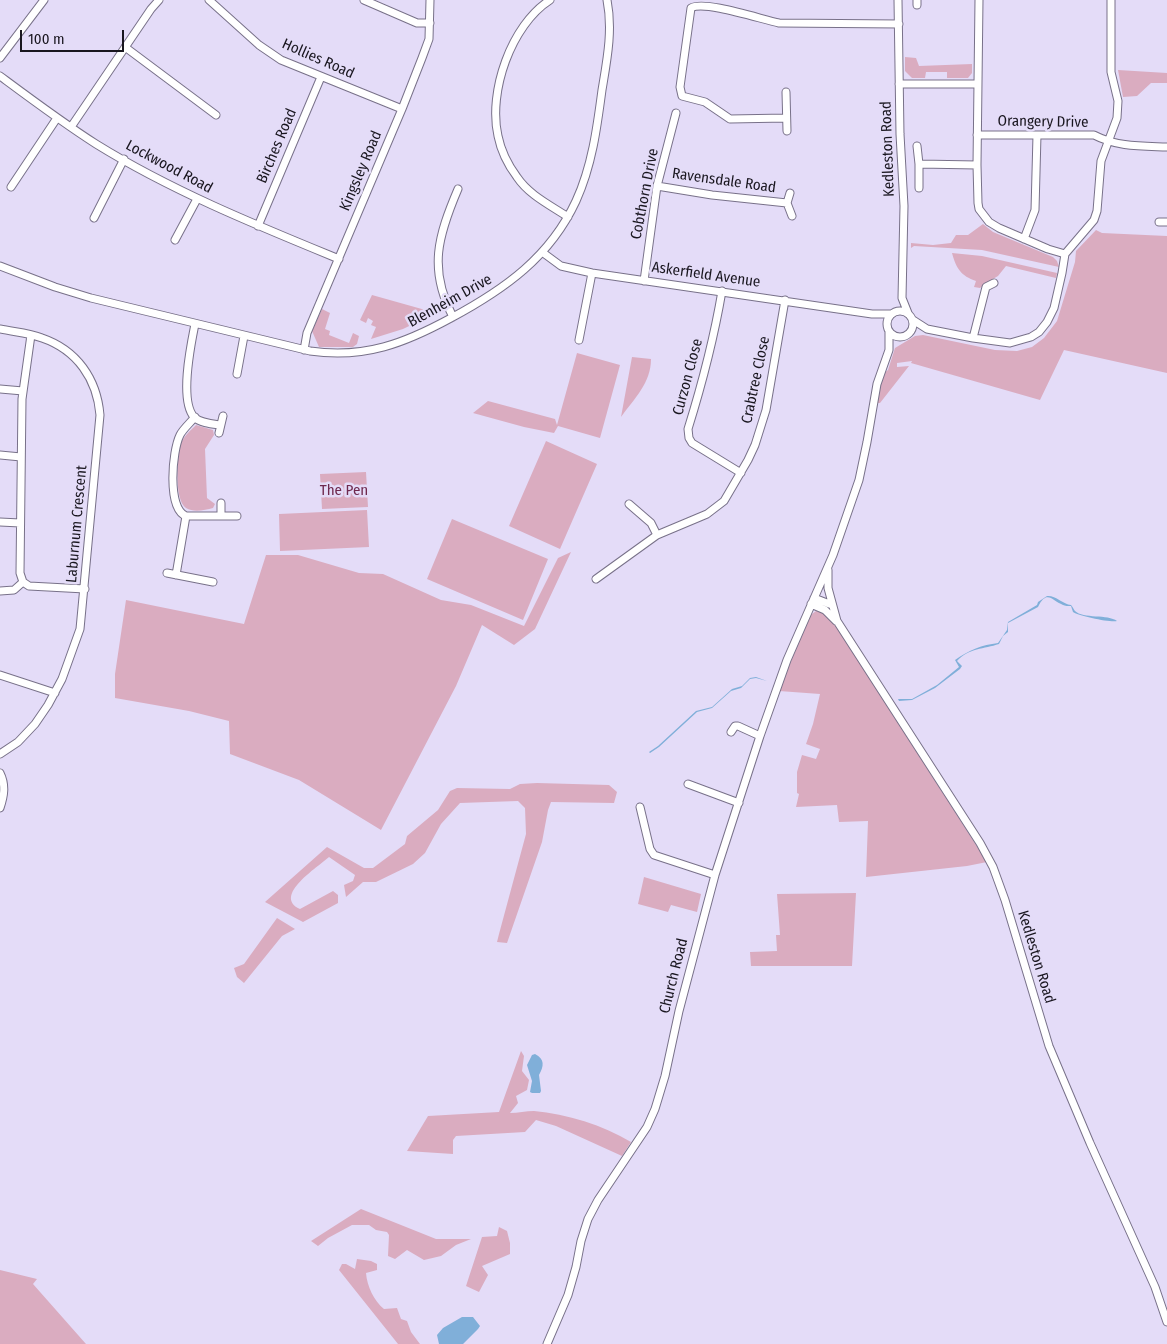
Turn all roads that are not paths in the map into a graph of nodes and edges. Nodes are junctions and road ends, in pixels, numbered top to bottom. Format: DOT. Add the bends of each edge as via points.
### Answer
graph roads {
  1 [pos="44,0"];
  2 [pos="159,0"];
  3 [pos="209,0"];
  4 [pos="364,0"];
  5 [pos="430,0"];
  6 [pos="550,0"];
  7 [pos="607,0"];
  8 [pos="898,0"];
  9 [pos="979,0"];
  10 [pos="1111,0"];
  11 [pos="539,3"];
  12 [pos="430,23"];
  13 [pos="899,24"];
  14 [pos="125,47"];
  15 [pos="0,58"];
  16 [pos="0,76"];
  17 [pos="321,76"];
  18 [pos="899,84"];
  19 [pos="978,84"];
  20 [pos="786,92"];
  21 [pos="402,110"];
  22 [pos="676,113"];
  23 [pos="216,115"];
  24 [pos="57,118"];
  25 [pos="786,118"];
  26 [pos="71,127"];
  27 [pos="787,130"];
  28 [pos="977,135"];
  29 [pos="1037,135"];
  30 [pos="1107,142"];
  31 [pos="917,146"];
  32 [pos="1167,147"];
  33 [pos="124,159"];
  34 [pos="919,164"];
  35 [pos="977,165"];
  36 [pos="657,186"];
  37 [pos="10,187"];
  38 [pos="919,188"];
  39 [pos="458,189"];
  40 [pos="790,193"];
  41 [pos="197,198"];
  42 [pos="787,203"];
  43 [pos="792,216"];
  44 [pos="568,217"];
  45 [pos="94,218"];
  46 [pos="258,226"];
  47 [pos="1024,239"];
  48 [pos="175,240"];
  49 [pos="542,252"];
  50 [pos="1065,254"];
  51 [pos="339,259"];
  52 [pos="0,266"];
  53 [pos="592,273"];
  54 [pos="644,281"];
  55 [pos="994,283"];
  56 [pos="722,291"];
  57 [pos="975,291"];
  58 [pos="984,294"];
  59 [pos="902,298"];
  60 [pos="784,300"];
  61 [pos="892,313"];
  62 [pos="908,313"];
  63 [pos="872,314"];
  64 [pos="453,317"];
  65 [pos="913,320"];
  66 [pos="195,324"];
  67 [pos="0,329"];
  68 [pos="888,329"];
  69 [pos="927,329"];
  70 [pos="909,333"];
  71 [pos="31,335"];
  72 [pos="577,335"];
  73 [pos="244,336"];
  74 [pos="901,337"];
  75 [pos="974,338"];
  76 [pos="304,350"];
  77 [pos="889,350"];
  78 [pos="237,374"];
  79 [pos="0,389"];
  80 [pos="22,391"];
  81 [pos="223,416"];
  82 [pos="195,417"];
  83 [pos="0,456"];
  84 [pos="21,457"];
  85 [pos="741,473"];
  86 [pos="221,503"];
  87 [pos="629,504"];
  88 [pos="637,512"];
  89 [pos="221,515"];
  90 [pos="186,516"];
  91 [pos="237,516"];
  92 [pos="631,519"];
  93 [pos="0,522"];
  94 [pos="20,523"];
  95 [pos="657,536"];
  96 [pos="611,558"];
  97 [pos="615,565"];
  98 [pos="829,565"];
  99 [pos="167,573"];
  100 [pos="176,575"];
  101 [pos="596,579"];
  102 [pos="23,582"];
  103 [pos="212,582"];
  104 [pos="85,589"];
  105 [pos="0,591"];
  106 [pos="812,601"];
  107 [pos="832,605"];
  108 [pos="837,621"];
  109 [pos="0,675"];
  110 [pos="55,693"];
  111 [pos="731,732"];
  112 [pos="760,736"];
  113 [pos="0,754"];
  114 [pos="0,773"];
  115 [pos="688,784"];
  116 [pos="739,803"];
  117 [pos="640,807"];
  118 [pos="0,808"];
  119 [pos="715,875"];
  120 [pos="1167,1322"];
  121 [pos="546,1344"];
  1 -- 15 [label="street"];
  2 -- 14 [label="street"];
  3 -- 17 [label="street, Hollies Road" via="270,54"];
  4 -- 12 [label="street" via="417,23"];
  5 -- 12 [label="street, Kingsley Road"];
  6 -- 11 [label="street"];
  7 -- 44 [label="street, Blenheim Drive" via="610,36 593,150 585,180"];
  8 -- 13 [label="street, Kedleston Road"];
  9 -- 19 [label="street"];
  10 -- 30 [label="street" via="1111,72 1118,108"];
  11 -- 44 [label="street" via="508,55 497,99 496,128 506,159 520,181"];
  12 -- 21 [label="street, Kingsley Road" via="429,39"];
  13 -- 18 [label="street, Kedleston Road"];
  13 -- 25 [label="street" via="779,24 726,4 696,2 691,8 680,86 682,96 705,102 730,119"];
  14 -- 23 [label="street"];
  14 -- 26 [label="street"];
  16 -- 24 [label="street, Lockwood Road"];
  17 -- 21 [label="street, Hollies Road"];
  17 -- 46 [label="street, Birches Road"];
  18 -- 19 [label="street"];
  18 -- 59 [label="street, Kedleston Road" via="904,206"];
  19 -- 28 [label="street"];
  20 -- 25 [label="street"];
  21 -- 51 [label="street, Kingsley Road"];
  22 -- 36 [label="street, Cobthorn Drive"];
  24 -- 26 [label="street, Lockwood Road"];
  24 -- 37 [label="street"];
  25 -- 27 [label="street"];
  26 -- 33 [label="street, Lockwood Road"];
  28 -- 29 [label="street, Orangery Drive"];
  28 -- 35 [label="street"];
  29 -- 30 [label="street, Orangery Drive" via="1094,135"];
  29 -- 47 [label="street" via="1035,210"];
  30 -- 32 [label="street, Orangery Drive"];
  30 -- 50 [label="street" via="1099,169 1098,211"];
  31 -- 34 [label="street"];
  33 -- 41 [label="street, Lockwood Road"];
  33 -- 45 [label="street"];
  34 -- 35 [label="street"];
  34 -- 38 [label="street"];
  35 -- 47 [label="street" via="978,202 983,216 999,228"];
  36 -- 42 [label="street, Ravensdale Road"];
  36 -- 54 [label="street, Cobthorn Drive"];
  39 -- 64 [label="street" via="444,227 437,263 440,289"];
  40 -- 42 [label="street, Ravensdale Road"];
  41 -- 46 [label="street, Lockwood Road"];
  41 -- 48 [label="street"];
  42 -- 43 [label="street, Ravensdale Road"];
  44 -- 49 [label="street, Blenheim Drive"];
  46 -- 51 [label="street, Lockwood Road"];
  47 -- 50 [label="street"];
  49 -- 53 [label="street, Askerfield Avenue" via="561,266"];
  49 -- 64 [label="street, Blenheim Drive" via="502,288"];
  50 -- 75 [label="street" via="1054,308 1039,332 1010,343"];
  51 -- 76 [label="street, Kingsley Road" via="307,333"];
  52 -- 66 [label="street, Blenheim Drive" via="75,294"];
  53 -- 54 [label="street, Askerfield Avenue"];
  53 -- 72 [label="street"];
  54 -- 56 [label="street, Askerfield Avenue"];
  55 -- 58 [label="street" via="986,287"];
  56 -- 60 [label="street, Askerfield Avenue"];
  56 -- 85 [label="street, Curzon Close" via="688,434 692,443"];
  57 -- 58 [label="street"];
  58 -- 75 [label="street"];
  59 -- 61 [label="street, Kedleston Road"];
  59 -- 62 [label="street, Kedleston Road"];
  60 -- 63 [label="street, Askerfield Avenue"];
  60 -- 85 [label="street, Crabtree Close" via="766,410"];
  61 -- 62 [label="street" via="899,310"];
  61 -- 63 [label="street, Askerfield Avenue"];
  61 -- 68 [label="street" via="887,319"];
  62 -- 65 [label="street"];
  63 -- 68 [label="street, Askerfield Avenue"];
  64 -- 76 [label="street, Blenheim Drive" via="403,342 380,348 341,353"];
  65 -- 69 [label="street"];
  65 -- 70 [label="street"];
  66 -- 73 [label="street, Blenheim Drive"];
  66 -- 82 [label="street" via="187,369 189,404"];
  67 -- 71 [label="street, Laburnum Crescent"];
  68 -- 74 [label="street"];
  68 -- 77 [label="street, Kedleston Road"];
  69 -- 70 [label="street"];
  69 -- 75 [label="street"];
  70 -- 74 [label="street"];
  71 -- 80 [label="street"];
  71 -- 104 [label="street, Laburnum Crescent" via="56,344 76,359 90,379 99,405 99,441"];
  73 -- 76 [label="street, Blenheim Drive"];
  73 -- 78 [label="street"];
  74 -- 77 [label="street, Kedleston Road"];
  77 -- 98 [label="street, Kedleston Road" via="877,384 859,480"];
  79 -- 80 [label="street"];
  80 -- 84 [label="street"];
  81 -- 82 [label="street" via="220,429"];
  82 -- 90 [label="street" via="180,435 174,462 177,508"];
  83 -- 84 [label="street"];
  84 -- 94 [label="street"];
  85 -- 95 [label="street, Crabtree Close" via="714,511"];
  86 -- 89 [label="street"];
  87 -- 88 [label="street"];
  88 -- 92 [label="street"];
  88 -- 95 [label="street" via="651,523"];
  89 -- 90 [label="street"];
  89 -- 91 [label="street"];
  90 -- 100 [label="street"];
  93 -- 94 [label="street"];
  94 -- 102 [label="street" via="19,566"];
  95 -- 97 [label="street, Crabtree Close"];
  96 -- 97 [label="street"];
  97 -- 101 [label="street, Crabtree Close"];
  98 -- 106 [label="street, Kedleston Road"];
  98 -- 107 [label="street, Kedleston Road" via="828,588"];
  99 -- 100 [label="street"];
  100 -- 103 [label="street"];
  102 -- 104 [label="street" via="28,586"];
  102 -- 105 [label="street" via="14,590"];
  104 -- 110 [label="street, Laburnum Crescent" via="80,629"];
  106 -- 107 [label="street"];
  106 -- 108 [label="street, Kedleston Road"];
  106 -- 112 [label="street, Church Road"];
  107 -- 108 [label="street, Kedleston Road"];
  108 -- 120 [label="street, Kedleston Road" via="993,867 1049,1046 1155,1287"];
  109 -- 110 [label="street"];
  110 -- 113 [label="street, Laburnum Crescent" via="28,732"];
  111 -- 112 [label="street" via="738,726"];
  112 -- 116 [label="street, Church Road"];
  114 -- 118 [label="street" via="4,781"];
  115 -- 116 [label="street"];
  116 -- 119 [label="street, Church Road"];
  117 -- 119 [label="street" via="650,850 654,854"];
  119 -- 121 [label="street, Church Road" via="655,1109 647,1127 588,1219 568,1295"];
}
